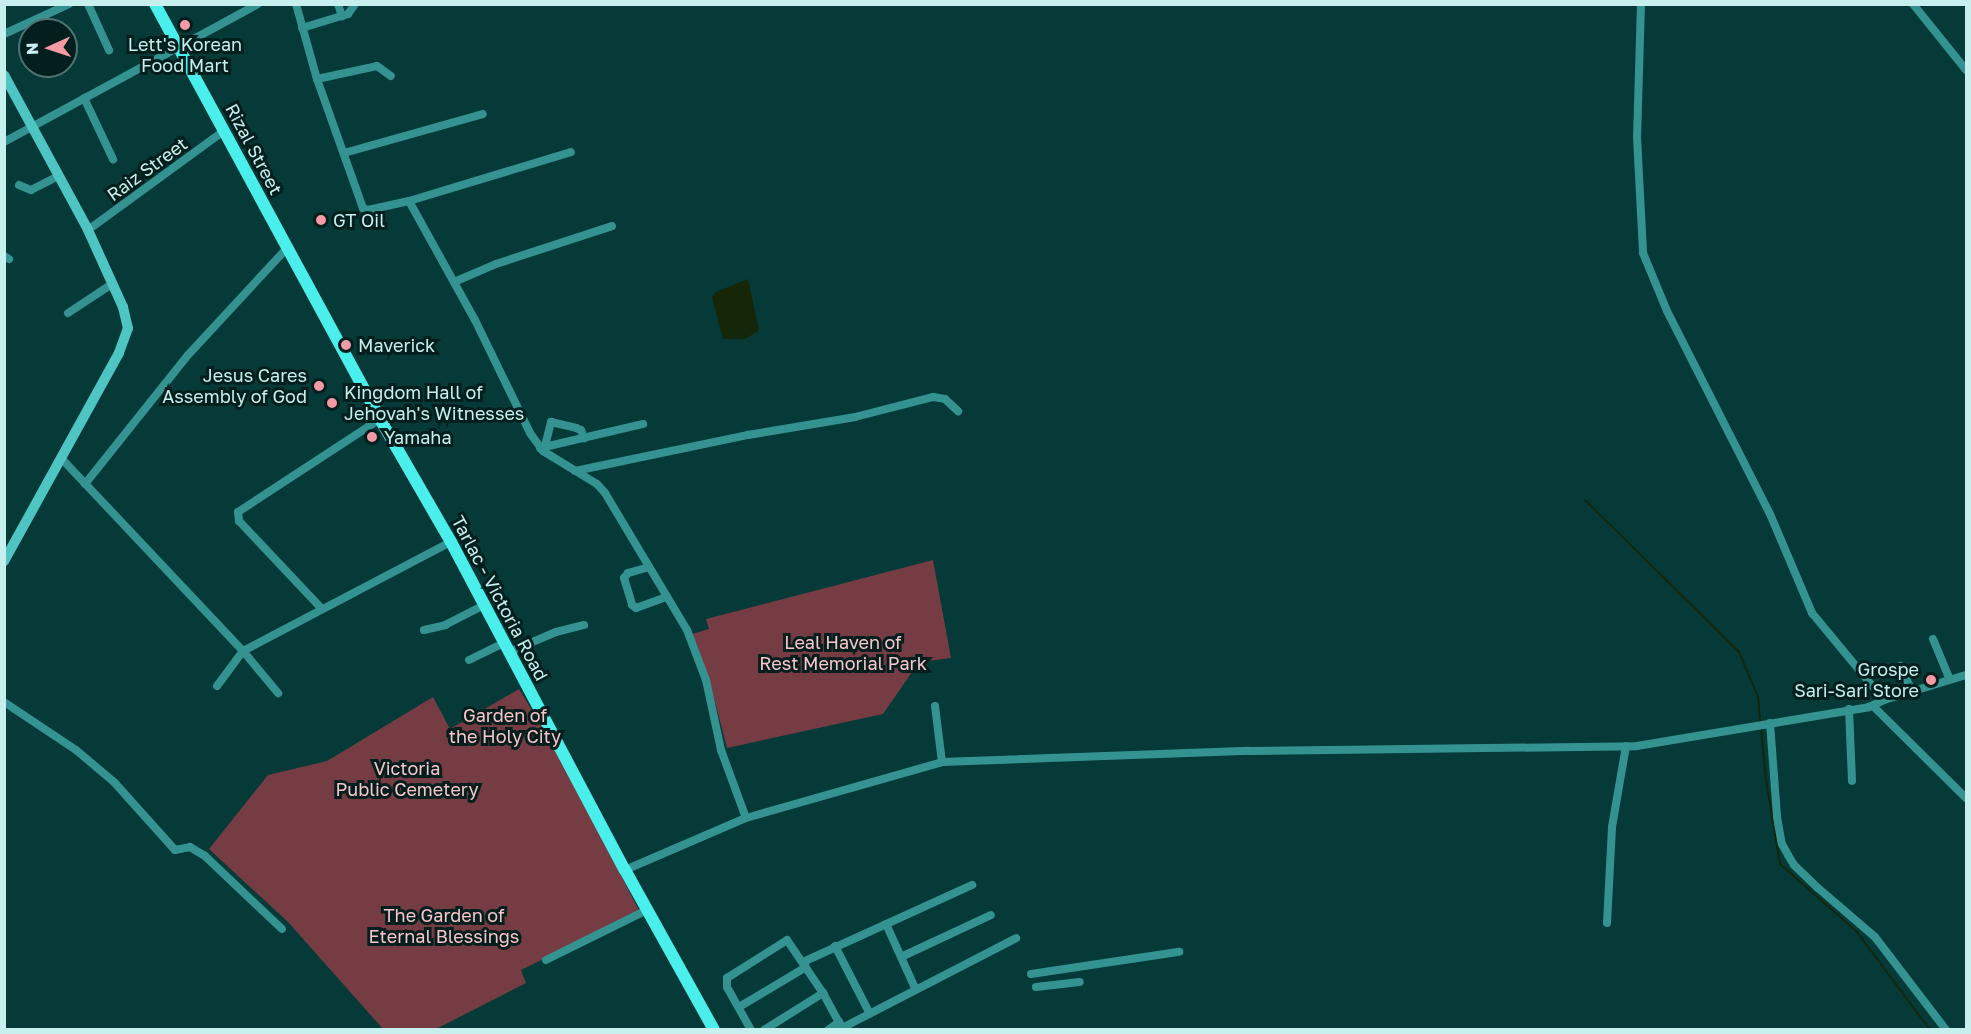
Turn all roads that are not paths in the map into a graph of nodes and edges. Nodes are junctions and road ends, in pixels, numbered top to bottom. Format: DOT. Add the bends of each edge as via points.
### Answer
graph roads {
  1 [pos="69,4"];
  2 [pos="88,4"];
  3 [pos="155,4"];
  4 [pos="258,4"];
  5 [pos="296,4"];
  6 [pos="338,4"];
  7 [pos="355,4"];
  8 [pos="1641,4"];
  9 [pos="1913,4"];
  10 [pos="342,16"];
  11 [pos="303,28"];
  12 [pos="4,34"];
  13 [pos="179,47"];
  14 [pos="109,50"];
  15 [pos="1966,70"];
  16 [pos="4,75"];
  17 [pos="391,76"];
  18 [pos="317,79"];
  19 [pos="84,98"];
  20 [pos="483,114"];
  21 [pos="31,127"];
  22 [pos="224,131"];
  23 [pos="4,142"];
  24 [pos="571,152"];
  25 [pos="344,153"];
  26 [pos="113,159"];
  27 [pos="59,177"];
  28 [pos="20,185"];
  29 [pos="409,201"];
  30 [pos="612,226"];
  31 [pos="88,230"];
  32 [pos="287,248"];
  33 [pos="454,282"];
  34 [pos="112,284"];
  35 [pos="321,311"];
  36 [pos="68,313"];
  37 [pos="958,411"];
  38 [pos="380,419"];
  39 [pos="643,424"];
  40 [pos="584,438"];
  41 [pos="543,447"];
  42 [pos="61,458"];
  43 [pos="575,471"];
  44 [pos="85,484"];
  45 [pos="451,542"];
  46 [pos="4,561"];
  47 [pos="649,567"];
  48 [pos="667,597"];
  49 [pos="484,605"];
  50 [pos="322,609"];
  51 [pos="584,625"];
  52 [pos="424,630"];
  53 [pos="1933,639"];
  54 [pos="507,647"];
  55 [pos="243,651"];
  56 [pos="469,660"];
  57 [pos="1900,666"];
  58 [pos="1966,675"];
  59 [pos="1950,680"];
  60 [pos="217,686"];
  61 [pos="1912,692"];
  62 [pos="278,693"];
  63 [pos="1884,700"];
  64 [pos="4,702"];
  65 [pos="935,706"];
  66 [pos="1874,706"];
  67 [pos="1849,709"];
  68 [pos="1770,723"];
  69 [pos="1626,746"];
  70 [pos="942,762"];
  71 [pos="1852,781"];
  72 [pos="1966,798"];
  73 [pos="746,818"];
  74 [pos="625,870"];
  75 [pos="972,885"];
  76 [pos="647,910"];
  77 [pos="991,915"];
  78 [pos="1607,923"];
  79 [pos="886,924"];
  80 [pos="282,929"];
  81 [pos="1016,938"];
  82 [pos="835,946"];
  83 [pos="1179,952"];
  84 [pos="901,957"];
  85 [pos="546,960"];
  86 [pos="805,964"];
  87 [pos="1031,974"];
  88 [pos="1080,982"];
  89 [pos="1036,987"];
  90 [pos="916,990"];
  91 [pos="823,993"];
  92 [pos="739,1007"];
  93 [pos="870,1014"];
  94 [pos="842,1027"];
  95 [pos="714,1029"];
  96 [pos="751,1029"];
  97 [pos="764,1029"];
  98 [pos="828,1029"];
  99 [pos="1946,1029"];
  1 -- 12 [label="street"];
  2 -- 14 [label="street"];
  3 -- 13 [label="main road, Rizal Street"];
  4 -- 13 [label="street"];
  5 -- 11 [label="street"];
  6 -- 10 [label="street"];
  7 -- 10 [label="street"];
  8 -- 63 [label="street" via="1637,137 1643,254 1667,310 1770,514 1812,613"];
  9 -- 15 [label="street"];
  10 -- 11 [label="street"];
  11 -- 18 [label="street"];
  13 -- 19 [label="street"];
  13 -- 22 [label="main road, Rizal Street"];
  16 -- 21 [label="main road"];
  17 -- 18 [label="street" via="377,66"];
  18 -- 25 [label="street"];
  19 -- 21 [label="street"];
  19 -- 26 [label="street"];
  20 -- 25 [label="street"];
  21 -- 23 [label="street"];
  21 -- 27 [label="main road"];
  22 -- 31 [label="street, Raiz Street"];
  22 -- 32 [label="main road, Rizal Street"];
  24 -- 29 [label="street"];
  25 -- 29 [label="street" via="365,210"];
  27 -- 28 [label="street" via="31,190"];
  27 -- 31 [label="main road"];
  29 -- 33 [label="street"];
  30 -- 33 [label="street"];
  31 -- 34 [label="main road"];
  32 -- 35 [label="main road, Rizal Street"];
  32 -- 44 [label="street" via="188,355"];
  33 -- 41 [label="street" via="530,433"];
  34 -- 36 [label="street"];
  34 -- 42 [label="main road" via="128,328 119,353"];
  35 -- 38 [label="main road, Tarlac - Victoria Road"];
  37 -- 43 [label="street" via="945,399 933,397 855,417"];
  38 -- 45 [label="main road, Tarlac - Victoria Road"];
  38 -- 50 [label="street" via="238,512 239,521"];
  39 -- 40 [label="street"];
  40 -- 41 [label="street"];
  40 -- 41 [label="street" via="581,430 554,422 549,424"];
  41 -- 43 [label="street"];
  42 -- 44 [label="street"];
  42 -- 46 [label="main road"];
  43 -- 47 [label="street" via="605,493"];
  44 -- 55 [label="street"];
  45 -- 49 [label="main road, Tarlac - Victoria Road"];
  45 -- 50 [label="street"];
  47 -- 48 [label="street"];
  47 -- 48 [label="street" via="624,578 632,605 636,608"];
  48 -- 73 [label="street" via="687,630 706,680 721,750"];
  49 -- 52 [label="street" via="445,625"];
  49 -- 54 [label="main road, Tarlac - Victoria Road"];
  50 -- 55 [label="street"];
  51 -- 54 [label="street"];
  53 -- 59 [label="street"];
  54 -- 56 [label="street"];
  54 -- 74 [label="main road, Tarlac - Victoria Road"];
  55 -- 60 [label="street"];
  55 -- 62 [label="street"];
  57 -- 61 [label="street"];
  58 -- 59 [label="street"];
  59 -- 61 [label="street"];
  61 -- 63 [label="street"];
  63 -- 66 [label="street"];
  64 -- 80 [label="street" via="76,750 114,782 175,850 190,847 206,856"];
  65 -- 70 [label="street"];
  66 -- 67 [label="street"];
  66 -- 72 [label="street"];
  67 -- 68 [label="street"];
  67 -- 71 [label="street"];
  68 -- 69 [label="street" via="1680,741"];
  68 -- 99 [label="street" via="1777,817 1788,855 1818,888 1875,937"];
  69 -- 70 [label="street" via="1249,751"];
  69 -- 78 [label="street" via="1612,827"];
  70 -- 73 [label="street"];
  73 -- 74 [label="street"];
  74 -- 76 [label="main road, Tarlac - Victoria Road"];
  75 -- 79 [label="street"];
  76 -- 85 [label="street"];
  76 -- 95 [label="main road, Tarlac - Victoria Road"];
  77 -- 84 [label="street"];
  79 -- 82 [label="street"];
  79 -- 84 [label="street"];
  81 -- 90 [label="street"];
  82 -- 86 [label="street"];
  82 -- 93 [label="street"];
  83 -- 87 [label="street"];
  84 -- 90 [label="street"];
  86 -- 91 [label="street"];
  86 -- 92 [label="street"];
  86 -- 92 [label="street" via="787,940 727,978 727,987"];
  88 -- 89 [label="street"];
  90 -- 93 [label="street"];
  91 -- 94 [label="street"];
  91 -- 97 [label="street"];
  92 -- 96 [label="street"];
  93 -- 94 [label="street"];
  94 -- 98 [label="street"];
}
